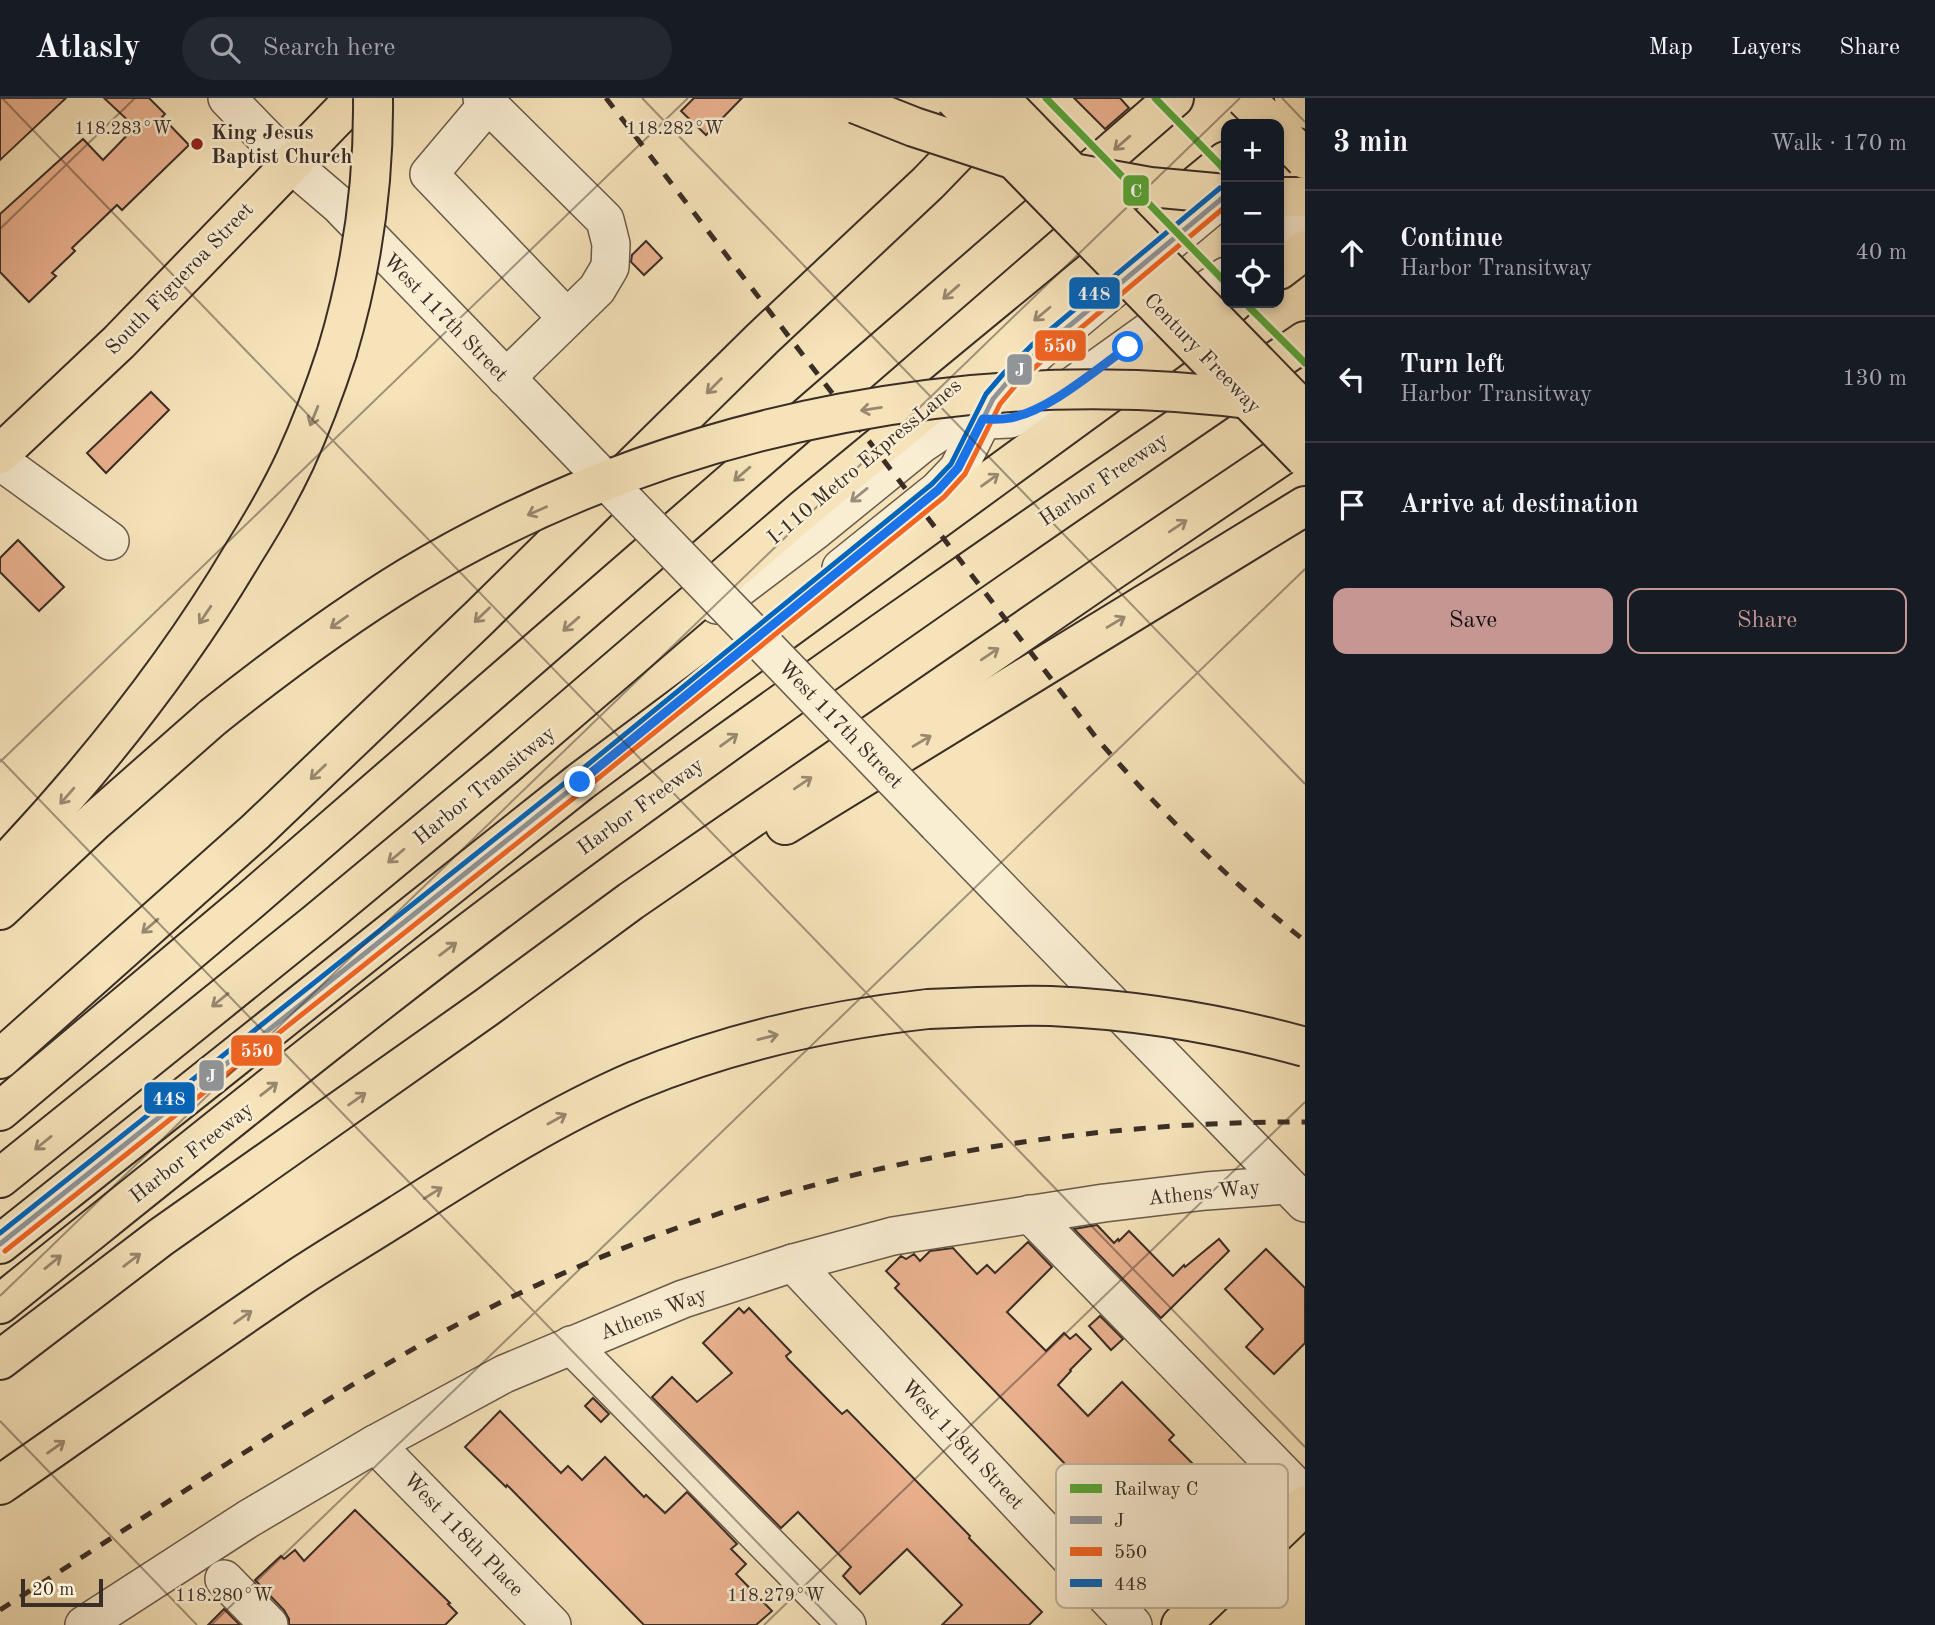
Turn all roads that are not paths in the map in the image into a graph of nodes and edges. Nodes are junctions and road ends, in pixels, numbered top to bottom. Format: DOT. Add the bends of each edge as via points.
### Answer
graph roads {
  1 [pos="227,98"];
  2 [pos="355,98"];
  3 [pos="373,98"];
  4 [pos="842,98"];
  5 [pos="954,98"];
  6 [pos="999,98"];
  7 [pos="1010,98"];
  8 [pos="1174,98"];
  9 [pos="1245,98"];
  10 [pos="1296,98"];
  11 [pos="485,101"];
  12 [pos="1305,109"];
  13 [pos="1265,119"];
  14 [pos="1275,119"];
  15 [pos="1305,129"];
  16 [pos="1284,137"];
  17 [pos="1284,147"];
  18 [pos="1305,159"];
  19 [pos="291,163"];
  20 [pos="1221,165"];
  21 [pos="1221,194"];
  22 [pos="1284,197"];
  23 [pos="1305,197"];
  24 [pos="1221,198"];
  25 [pos="1305,219"];
  26 [pos="1284,234"];
  27 [pos="1305,250"];
  28 [pos="1284,266"];
  29 [pos="1221,280"];
  30 [pos="1226,308"];
  31 [pos="567,318"];
  32 [pos="1305,341"];
  33 [pos="506,378"];
  34 [pos="1305,410"];
  35 [pos="983,419"];
  36 [pos="1305,440"];
  37 [pos="0,454"];
  38 [pos="1305,458"];
  39 [pos="0,461"];
  40 [pos="1305,506"];
  41 [pos="110,541"];
  42 [pos="505,766"];
  43 [pos="580,782"];
  44 [pos="0,869"];
  45 [pos="0,910"];
  46 [pos="487,1007"];
  47 [pos="1305,1046"];
  48 [pos="0,1059"];
  49 [pos="0,1111"];
  50 [pos="0,1178"];
  51 [pos="1296,1194"];
  52 [pos="1030,1214"];
  53 [pos="0,1244"];
  54 [pos="793,1263"];
  55 [pos="0,1304"];
  56 [pos="570,1345"];
  57 [pos="0,1360"];
  58 [pos="375,1444"];
  59 [pos="1274,1464"];
  60 [pos="1288,1479"];
  61 [pos="0,1485"];
  62 [pos="1305,1496"];
  63 [pos="1305,1505"];
  64 [pos="1288,1521"];
  65 [pos="1056,1543"];
  66 [pos="224,1579"];
  67 [pos="1117,1608"];
  68 [pos="1199,1608"];
  69 [pos="84,1625"];
  70 [pos="268,1625"];
  71 [pos="552,1625"];
  72 [pos="847,1625"];
  73 [pos="1133,1625"];
  74 [pos="1181,1625"];
  1 -- 19 [label="street, West 117th Street"];
  2 -- 19 [label="main road, South Figueroa Street"];
  3 -- 44 [label="main road, one-way, bridge" via="372,166 357,278 321,399 294,463 220,593 172,663 64,801"];
  4 -- 21 [label="main road, bridge" via="971,147 1030,163 1150,187"];
  5 -- 38 [label="main road, Century Freeway, bridge"];
  6 -- 34 [label="main road, bridge"];
  7 -- 48 [label="main road, one-way" via="928,183 264,823"];
  8 -- 49 [label="main road, one-way" via="252,899"];
  9 -- 13 [label="main road, bridge"];
  10 -- 12 [label="main road, bridge"];
  10 -- 14 [label="main road"];
  11 -- 31 [label="street" via="605,220 610,267 597,289"];
  11 -- 31 [label="street" via="429,174"];
  15 -- 17 [label="street"];
  16 -- 18 [label="main road, bridge"];
  19 -- 33 [label="street, West 117th Street" via="339,205"];
  19 -- 37 [label="main road, South Figueroa Street" via="119,342"];
  20 -- 42 [label="main road, I-110 Metro ExpressLanes, one-way" via="804,509"];
  22 -- 23 [label="main road"];
  24 -- 35 [label="street" via="1038,352 993,399"];
  25 -- 26 [label="street"];
  27 -- 28 [label="main road"];
  29 -- 35 [label="street, Harbor Transitway" via="1054,399 1010,419"];
  43 -- 30 [label="main road, one-way"];
  31 -- 33 [label="street"];
  55 -- 32 [label="main road, Harbor Freeway, one-way" via="561,863 892,624"];
  33 -- 51 [label="street, West 117th Street, bridge"];
  34 -- 45 [label="main road, one-way, bridge" via="1161,392 1039,391 978,396 893,405 802,422 604,482 514,521 359,608 213,717"];
  35 -- 42 [label="street, Harbor Transitway, one-way" via="964,421 923,443 805,539"];
  35 -- 43 [label="street" via="958,468 938,490"];
  46 -- 36 [label="main road, one-way" via="653,886"];
  39 -- 41 [label="street"];
  46 -- 40 [label="main road, one-way"];
  42 -- 50 [label="main road, Harbor Transitway, one-way"];
  43 -- 53 [label="main road"];
  57 -- 46 [label="main road, one-way" via="162,1237"];
  61 -- 47 [label="main road, one-way, bridge" via="301,1276 497,1152 566,1114 696,1058 760,1039 880,1014 1051,1006 1211,1024"];
  51 -- 52 [label="street, Athens Way" via="1206,1191"];
  52 -- 54 [label="street, Athens Way" via="893,1236"];
  52 -- 59 [label="street"];
  54 -- 56 [label="street, Athens Way" via="682,1299"];
  54 -- 65 [label="street, West 118th Street"];
  56 -- 58 [label="street, Athens Way" via="504,1374"];
  56 -- 72 [label="street"];
  58 -- 69 [label="street, Athens Way"];
  58 -- 71 [label="street, West 118th Place"];
  60 -- 62 [label="street"];
  63 -- 64 [label="main road"];
  66 -- 70 [label="street"];
  67 -- 73 [label="street, West 118th Street"];
  68 -- 74 [label="main road"];
}
